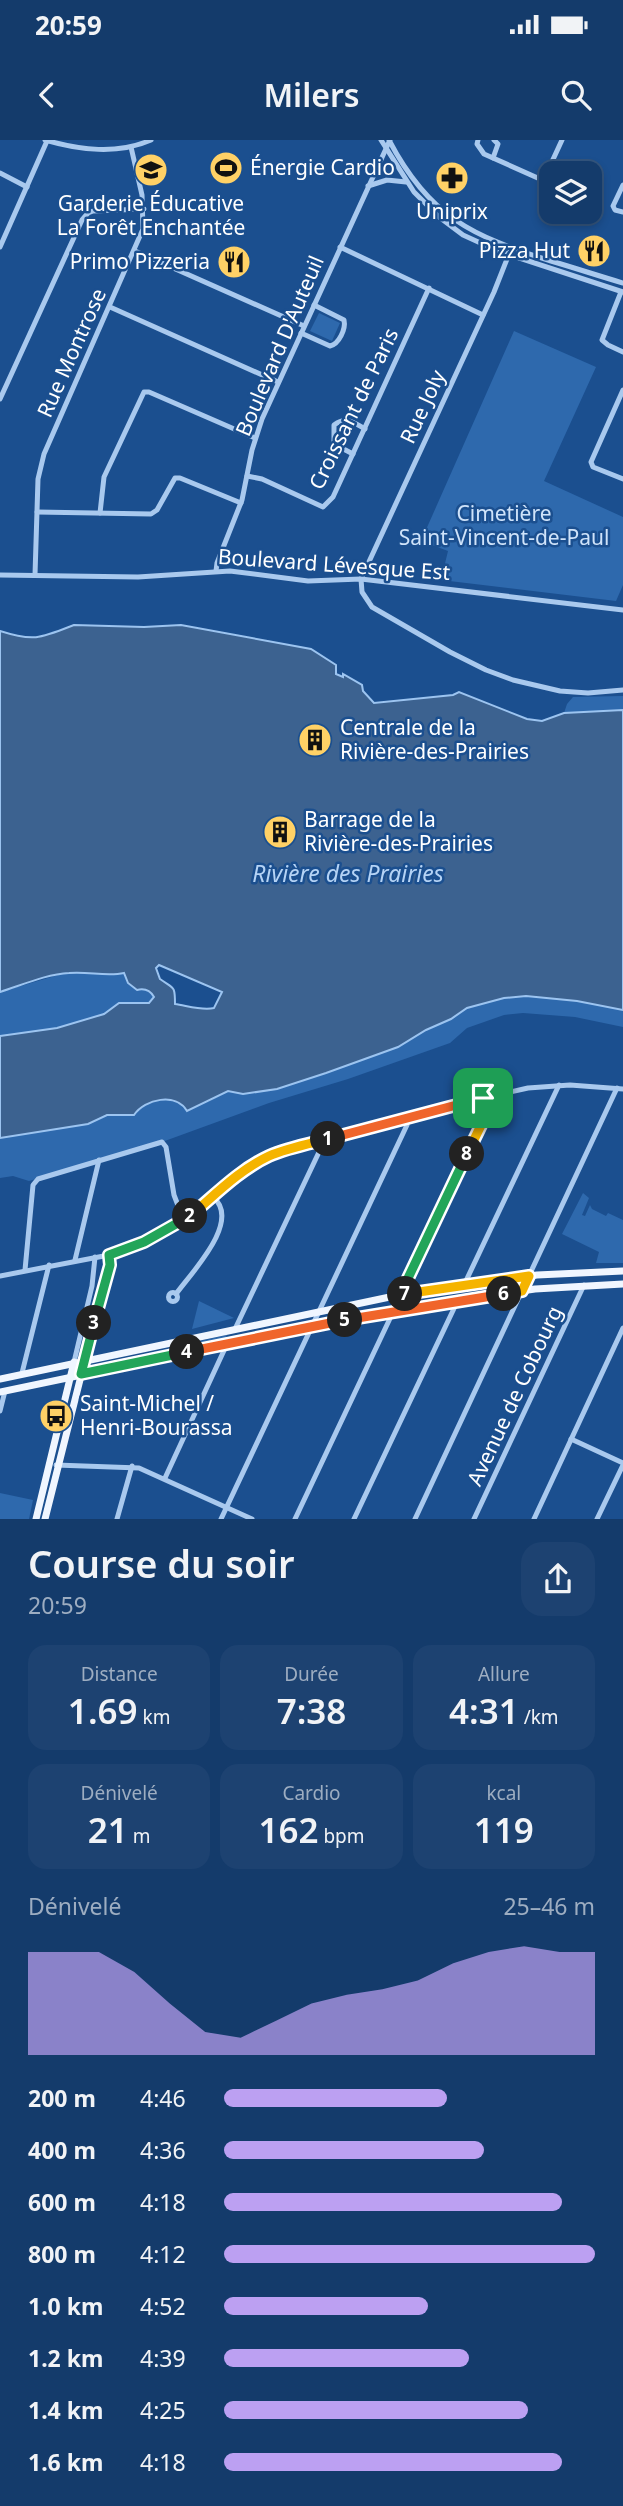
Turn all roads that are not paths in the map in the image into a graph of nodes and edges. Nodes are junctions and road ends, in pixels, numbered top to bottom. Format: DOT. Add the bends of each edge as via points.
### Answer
graph roads {
  1 [pos="46,140"];
  2 [pos="151,140"];
  3 [pos="380,140"];
  4 [pos="389,140"];
  5 [pos="478,140"];
  6 [pos="494,140"];
  7 [pos="562,140"];
  8 [pos="131,148"];
  9 [pos="386,149"];
  10 [pos="493,158"];
  11 [pos="0,173"];
  12 [pos="405,182"];
  13 [pos="623,185"];
  14 [pos="368,186"];
  15 [pos="27,187"];
  16 [pos="144,209"];
  17 [pos="623,212"];
  18 [pos="2,237"];
  19 [pos="0,247"];
  20 [pos="340,247"];
  21 [pos="135,251"];
  22 [pos="510,252"];
  23 [pos="623,283"];
  24 [pos="429,288"];
  25 [pos="622,292"];
  26 [pos="314,305"];
  27 [pos="110,307"];
  28 [pos="483,315"];
  29 [pos="304,326"];
  30 [pos="301,333"];
  31 [pos="623,352"];
  32 [pos="278,382"];
  33 [pos="623,390"];
  34 [pos="0,399"];
  35 [pos="365,429"];
  36 [pos="255,438"];
  37 [pos="353,454"];
  38 [pos="247,475"];
  39 [pos="623,479"];
  40 [pos="241,503"];
  41 [pos="37,512"];
  42 [pos="100,513"];
  43 [pos="216,570"];
  44 [pos="0,575"];
  45 [pos="35,575"];
  46 [pos="361,579"];
  47 [pos="623,610"];
  48 [pos="623,690"];
  49 [pos="559,1085"];
  50 [pos="620,1088"];
  51 [pos="492,1096"];
  52 [pos="405,1118"];
  53 [pos="320,1141"];
  54 [pos="99,1160"];
  55 [pos="213,1197"];
  56 [pos="184,1221"];
  57 [pos="109,1255"];
  58 [pos="95,1257"];
  59 [pos="75,1261"];
  60 [pos="49,1265"];
  61 [pos="25,1270"];
  62 [pos="623,1271"];
  63 [pos="0,1276"];
  64 [pos="529,1276"];
  65 [pos="623,1284"];
  66 [pos="464,1286"];
  67 [pos="584,1286"];
  68 [pos="522,1291"];
  69 [pos="176,1294"];
  70 [pos="400,1295"];
  71 [pos="458,1300"];
  72 [pos="394,1310"];
  73 [pos="318,1312"];
  74 [pos="311,1327"];
  75 [pos="623,1328"];
  76 [pos="235,1329"];
  77 [pos="227,1344"];
  78 [pos="85,1360"];
  79 [pos="74,1362"];
  80 [pos="22,1373"];
  81 [pos="81,1374"];
  82 [pos="71,1377"];
  83 [pos="0,1378"];
  84 [pos="2,1392"];
  85 [pos="0,1411"];
  86 [pos="571,1439"];
  87 [pos="623,1464"];
  88 [pos="49,1465"];
  89 [pos="59,1465"];
  90 [pos="132,1466"];
  91 [pos="165,1478"];
  92 [pos="227,1507"];
  93 [pos="36,1519"];
  94 [pos="45,1519"];
  95 [pos="117,1519"];
  96 [pos="221,1519"];
  97 [pos="252,1519"];
  98 [pos="295,1519"];
  99 [pos="354,1519"];
  100 [pos="415,1519"];
  101 [pos="474,1519"];
  102 [pos="534,1519"];
  103 [pos="597,1519"];
  1 -- 8 [label="street" via="98,150"];
  1 -- 15 [label="street"];
  2 -- 8 [label="street"];
  3 -- 9 [label="street"];
  4 -- 9 [label="street, Boulevard D'Auteuil"];
  4 -- 22 [label="street" via="411,177 442,211"];
  5 -- 10 [label="street" via="484,154"];
  6 -- 10 [label="street" via="498,144"];
  7 -- 10 [label="street" via="544,179"];
  8 -- 16 [label="street, Rue Montrose"];
  9 -- 12 [label="street"];
  9 -- 14 [label="street, Boulevard D'Auteuil"];
  11 -- 15 [label="street"];
  12 -- 14 [label="street" via="385,180"];
  12 -- 22 [label="street" via="453,228 484,245"];
  13 -- 17 [label="street" via="613,206"];
  14 -- 20 [label="street, Boulevard D'Auteuil"];
  15 -- 18 [label="street"];
  16 -- 21 [label="street, Rue Montrose"];
  16 -- 34 [label="street" via="93,211 82,220"];
  18 -- 19 [label="street"];
  20 -- 24 [label="street"];
  20 -- 26 [label="street, Boulevard D'Auteuil"];
  21 -- 27 [label="street, Rue Montrose"];
  21 -- 29 [label="street"];
  22 -- 23 [label="street"];
  22 -- 25 [label="street"];
  22 -- 28 [label="street, Rue Joly"];
  24 -- 28 [label="street"];
  24 -- 35 [label="street, Croissant de Paris"];
  25 -- 31 [label="street" via="602,340"];
  26 -- 29 [label="street, Boulevard D'Auteuil"];
  26 -- 30 [label="street" via="343,319 341,335 332,346"];
  27 -- 32 [label="street"];
  27 -- 41 [label="street, Rue Montrose" via="44,454"];
  28 -- 46 [label="street, Rue Joly"];
  29 -- 30 [label="street, Boulevard D'Auteuil"];
  30 -- 32 [label="street, Boulevard D'Auteuil"];
  32 -- 36 [label="street, Boulevard D'Auteuil"];
  33 -- 39 [label="street" via="592,462 593,467"];
  35 -- 37 [label="street, Croissant de Paris"];
  35 -- 37 [label="street" via="348,420 334,425 334,444"];
  36 -- 38 [label="street, Boulevard D'Auteuil"];
  36 -- 42 [label="street" via="144,392 104,477"];
  37 -- 38 [label="street, Croissant de Paris" via="333,497 323,507"];
  38 -- 40 [label="street, Boulevard D'Auteuil"];
  40 -- 42 [label="street" via="174,478 158,510 151,514"];
  40 -- 43 [label="street, Boulevard D'Auteuil"];
  41 -- 42 [label="street"];
  41 -- 45 [label="street, Rue Montrose"];
  43 -- 45 [label="street, Boulevard Lévesque Est" via="138,577"];
  43 -- 46 [label="street, Boulevard Lévesque Est" via="308,581"];
  44 -- 45 [label="street, Boulevard Lévesque Est"];
  46 -- 47 [label="street, Boulevard Lévesque Est"];
  46 -- 48 [label="street" via="362,592 372,607 486,670 560,691"];
  49 -- 50 [label="street"];
  49 -- 51 [label="street"];
  49 -- 66 [label="street"];
  50 -- 64 [label="street"];
  51 -- 52 [label="street"];
  51 -- 70 [label="street"];
  52 -- 53 [label="street"];
  52 -- 73 [label="street" via="407,1125"];
  53 -- 55 [label="street" via="267,1157"];
  53 -- 76 [label="street" via="320,1150"];
  54 -- 56 [label="street" via="162,1142"];
  54 -- 59 [label="street"];
  54 -- 61 [label="street" via="38,1179 32,1189"];
  55 -- 56 [label="street"];
  55 -- 69 [label="street" via="222,1211 217,1238"];
  56 -- 57 [label="street"];
  57 -- 58 [label="street"];
  57 -- 78 [label="street"];
  58 -- 59 [label="street"];
  58 -- 79 [label="street"];
  59 -- 60 [label="street"];
  60 -- 61 [label="street"];
  60 -- 80 [label="street"];
  61 -- 63 [label="street"];
  62 -- 64 [label="main road"];
  64 -- 66 [label="main road"];
  64 -- 68 [label="street"];
  65 -- 67 [label="main road"];
  66 -- 70 [label="main road"];
  67 -- 68 [label="main road"];
  67 -- 101 [label="street, Avenue de Cobourg"];
  68 -- 71 [label="main road"];
  68 -- 100 [label="street"];
  70 -- 73 [label="main road"];
  71 -- 72 [label="main road"];
  71 -- 99 [label="street"];
  72 -- 74 [label="main road"];
  72 -- 98 [label="street"];
  73 -- 74 [label="street"];
  73 -- 76 [label="main road"];
  74 -- 77 [label="main road"];
  74 -- 92 [label="street"];
  75 -- 86 [label="street"];
  76 -- 78 [label="main road"];
  77 -- 81 [label="main road"];
  77 -- 91 [label="street"];
  78 -- 79 [label="main road"];
  78 -- 81 [label="main road"];
  79 -- 80 [label="main road"];
  79 -- 82 [label="main road"];
  80 -- 83 [label="main road"];
  81 -- 82 [label="main road"];
  81 -- 89 [label="main road"];
  82 -- 84 [label="main road"];
  82 -- 88 [label="main road"];
  84 -- 85 [label="street"];
  86 -- 87 [label="street"];
  86 -- 102 [label="street"];
  87 -- 103 [label="street"];
  88 -- 89 [label="street"];
  88 -- 93 [label="main road"];
  89 -- 90 [label="street"];
  89 -- 94 [label="main road"];
  90 -- 91 [label="street"];
  90 -- 95 [label="street"];
  91 -- 92 [label="street"];
  92 -- 96 [label="street"];
  92 -- 97 [label="street"];
}
